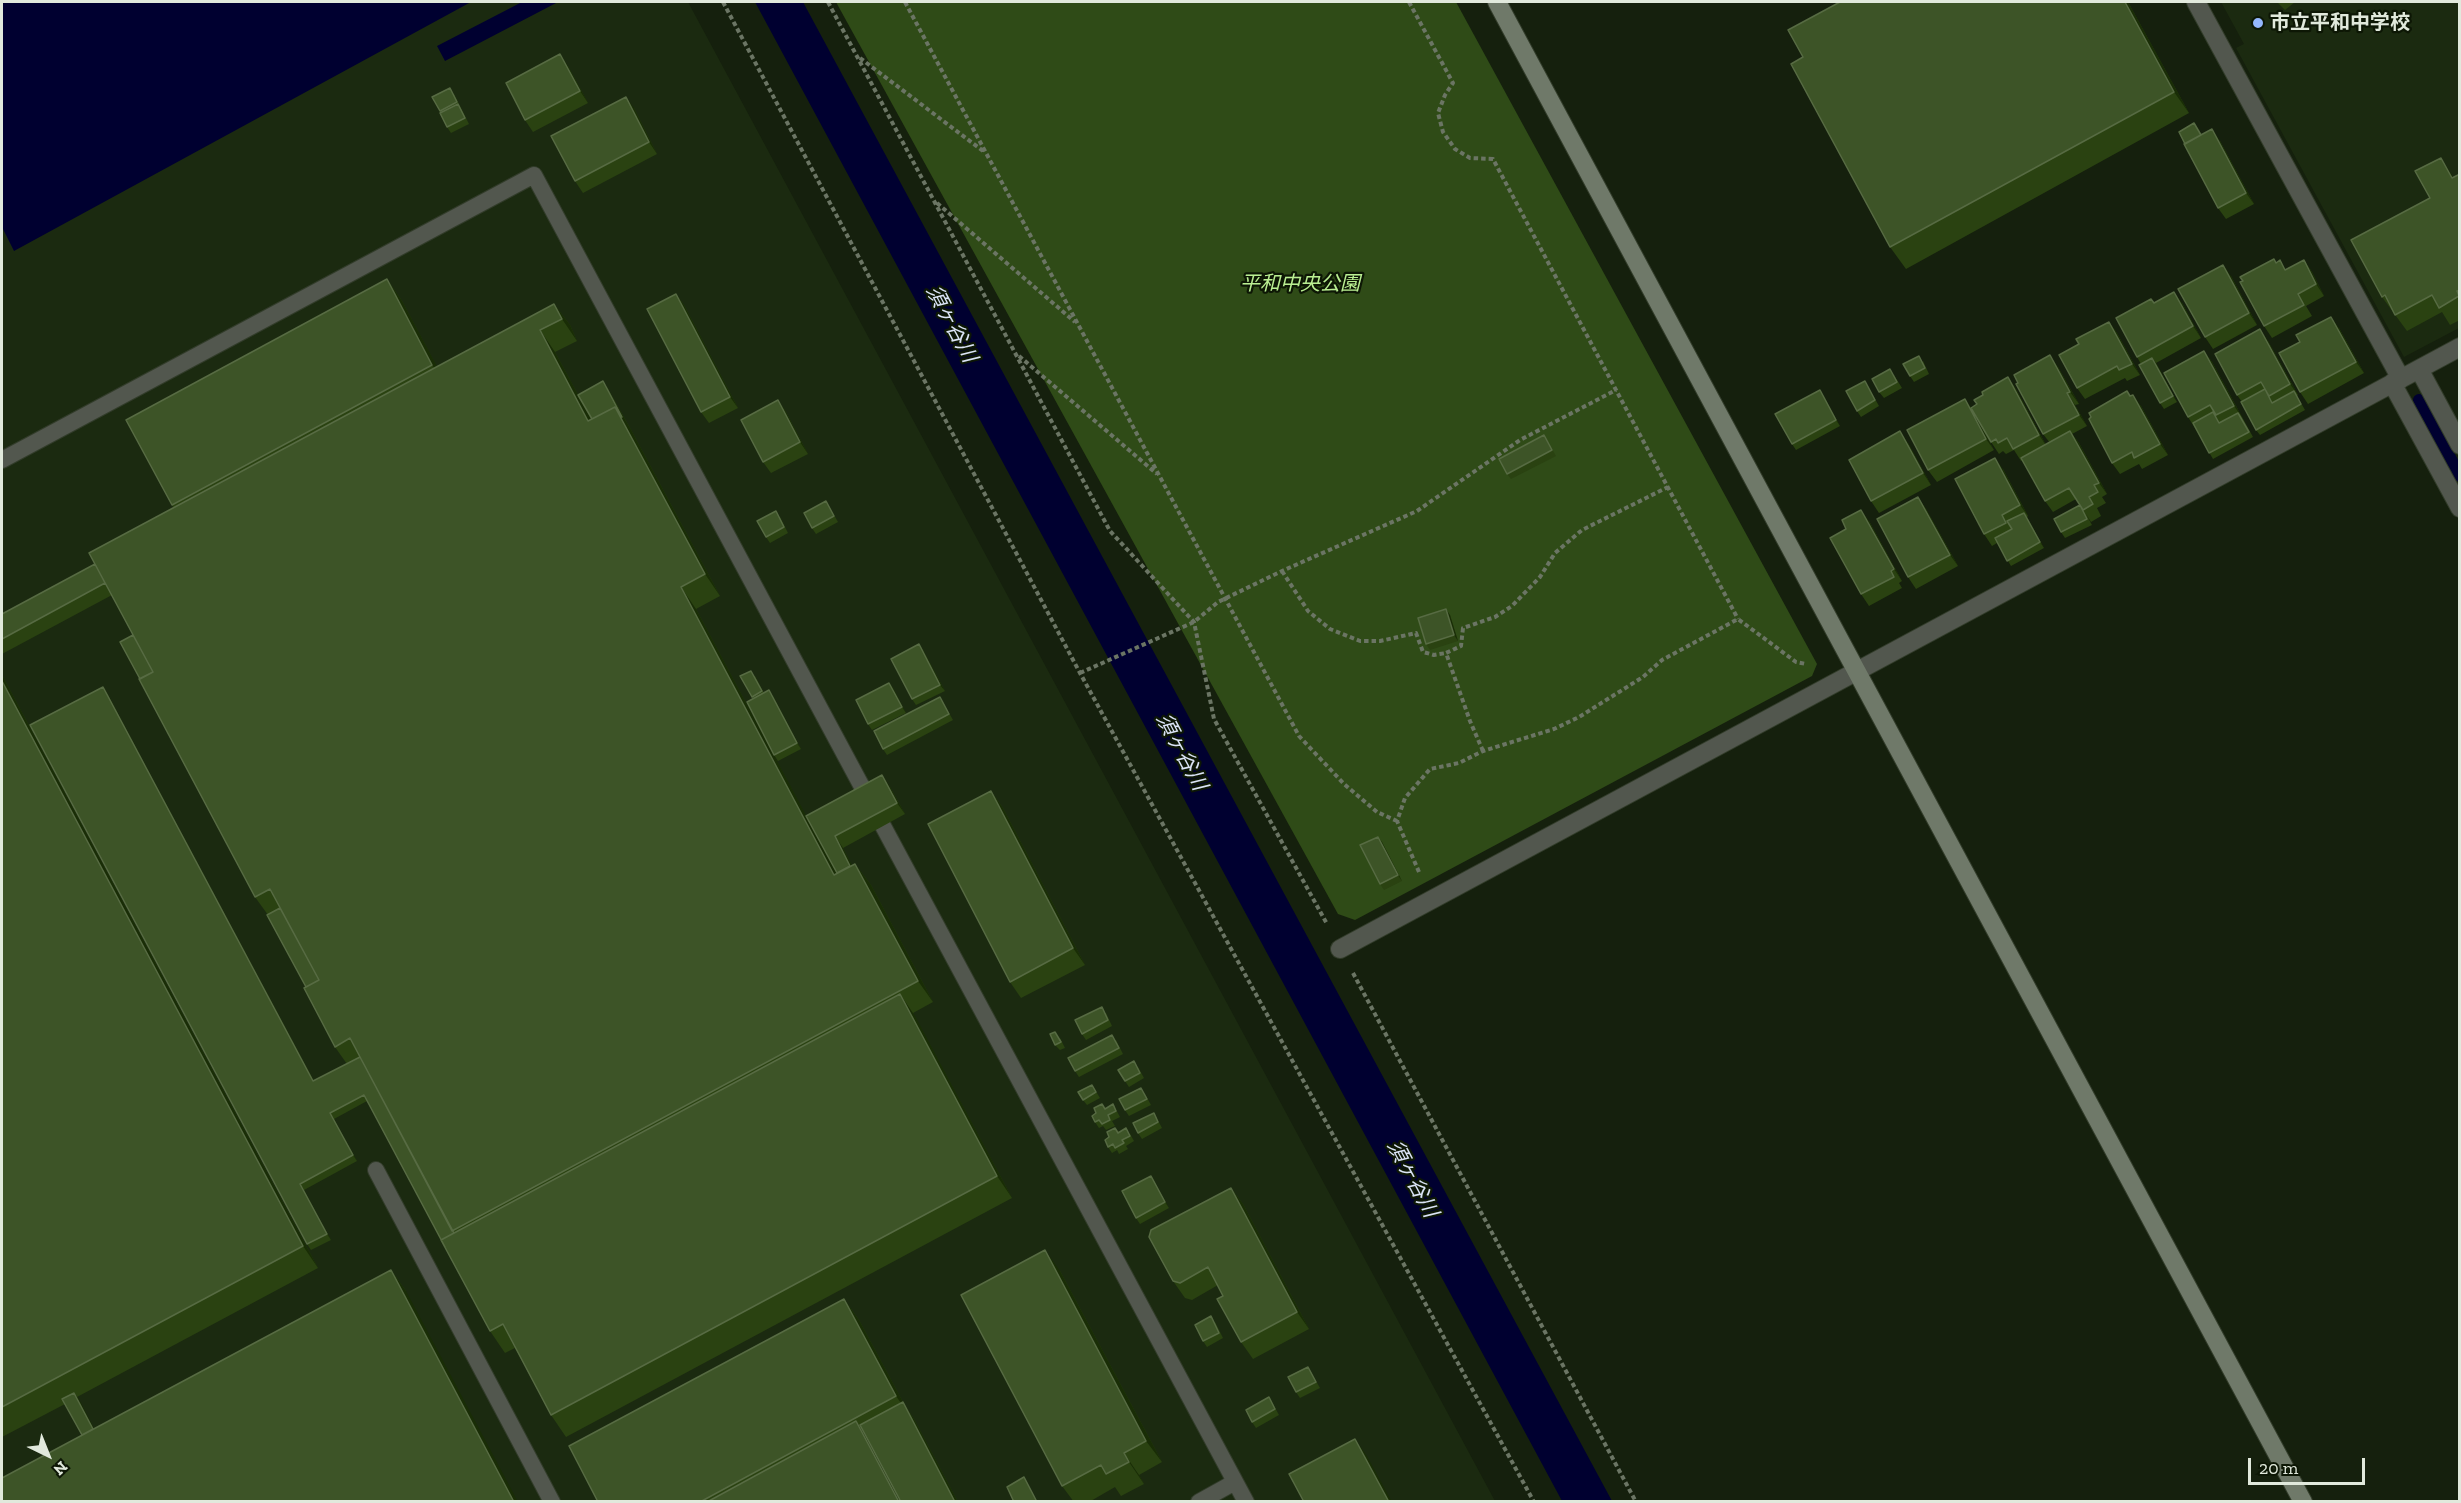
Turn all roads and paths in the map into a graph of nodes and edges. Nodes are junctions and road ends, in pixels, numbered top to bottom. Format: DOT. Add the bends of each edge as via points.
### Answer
graph roads {
  1 [pos="723,2"];
  2 [pos="828,2"];
  3 [pos="905,2"];
  4 [pos="1409,2"];
  5 [pos="1497,2"];
  6 [pos="2196,2"];
  7 [pos="857,55"];
  8 [pos="986,154"];
  9 [pos="935,202"];
  10 [pos="1077,324"];
  11 [pos="2460,347"];
  12 [pos="1016,354"];
  13 [pos="2419,369"];
  14 [pos="2396,381"];
  15 [pos="1616,390"];
  16 [pos="2460,445"];
  17 [pos="2,460"];
  18 [pos="1160,477"];
  19 [pos="1668,487"];
  20 [pos="2460,508"];
  21 [pos="1282,571"];
  22 [pos="1225,599"];
  23 [pos="1738,619"];
  24 [pos="1194,622"];
  25 [pos="1446,653"];
  26 [pos="1857,671"];
  27 [pos="1080,673"];
  28 [pos="1483,751"];
  29 [pos="868,798"];
  30 [pos="1396,821"];
  31 [pos="884,826"];
  32 [pos="1433,899"];
  33 [pos="1340,949"];
  34 [pos="376,1170"];
  35 [pos="1235,1482"];
  36 [pos="552,1502"];
  37 [pos="1199,1502"];
  38 [pos="1246,1502"];
  39 [pos="1534,1502"];
  40 [pos="1636,1502"];
  41 [pos="2303,1502"];
  1 -- 27 [label="path"];
  2 -- 7 [label="path"];
  3 -- 8 [label="path"];
  4 -- 15 [label="path" via="1453,83 1438,113 1443,132 1455,149 1470,158 1493,159"];
  5 -- 26 [label="street"];
  6 -- 14 [label="street"];
  7 -- 8 [label="path"];
  7 -- 9 [label="path"];
  8 -- 10 [label="path"];
  9 -- 10 [label="path"];
  9 -- 12 [label="path"];
  10 -- 18 [label="path"];
  11 -- 13 [label="street"];
  12 -- 18 [label="path"];
  12 -- 24 [label="path" via="1110,531"];
  13 -- 14 [label="street"];
  13 -- 16 [label="street"];
  14 -- 20 [label="street"];
  14 -- 26 [label="street"];
  15 -- 19 [label="path"];
  15 -- 21 [label="path" via="1520,440 1417,511"];
  17 -- 29 [label="lane" via="534,175"];
  18 -- 22 [label="path"];
  19 -- 23 [label="path"];
  19 -- 25 [label="path" via="1582,530 1555,553 1540,577 1512,606 1495,617 1463,628 1461,646"];
  21 -- 22 [label="path"];
  21 -- 25 [label="path" via="1308,611 1330,628 1360,641 1416,633 1423,652"];
  22 -- 24 [label="path"];
  22 -- 30 [label="path" via="1299,736 1344,784 1377,812"];
  23 -- 26 [label="path" via="1796,662"];
  23 -- 28 [label="path" via="1662,660 1644,677 1579,717"];
  24 -- 27 [label="path"];
  24 -- 33 [label="path" via="1214,719"];
  25 -- 28 [label="path"];
  26 -- 32 [label="street"];
  26 -- 41 [label="street"];
  27 -- 39 [label="path"];
  28 -- 30 [label="path" via="1459,763 1430,769 1405,798"];
  30 -- 32 [label="path"];
  31 -- 35 [label="lane"];
  32 -- 33 [label="street"];
  33 -- 40 [label="path"];
  34 -- 36 [label="lane"];
  35 -- 37 [label="lane"];
  35 -- 38 [label="lane"];
}
